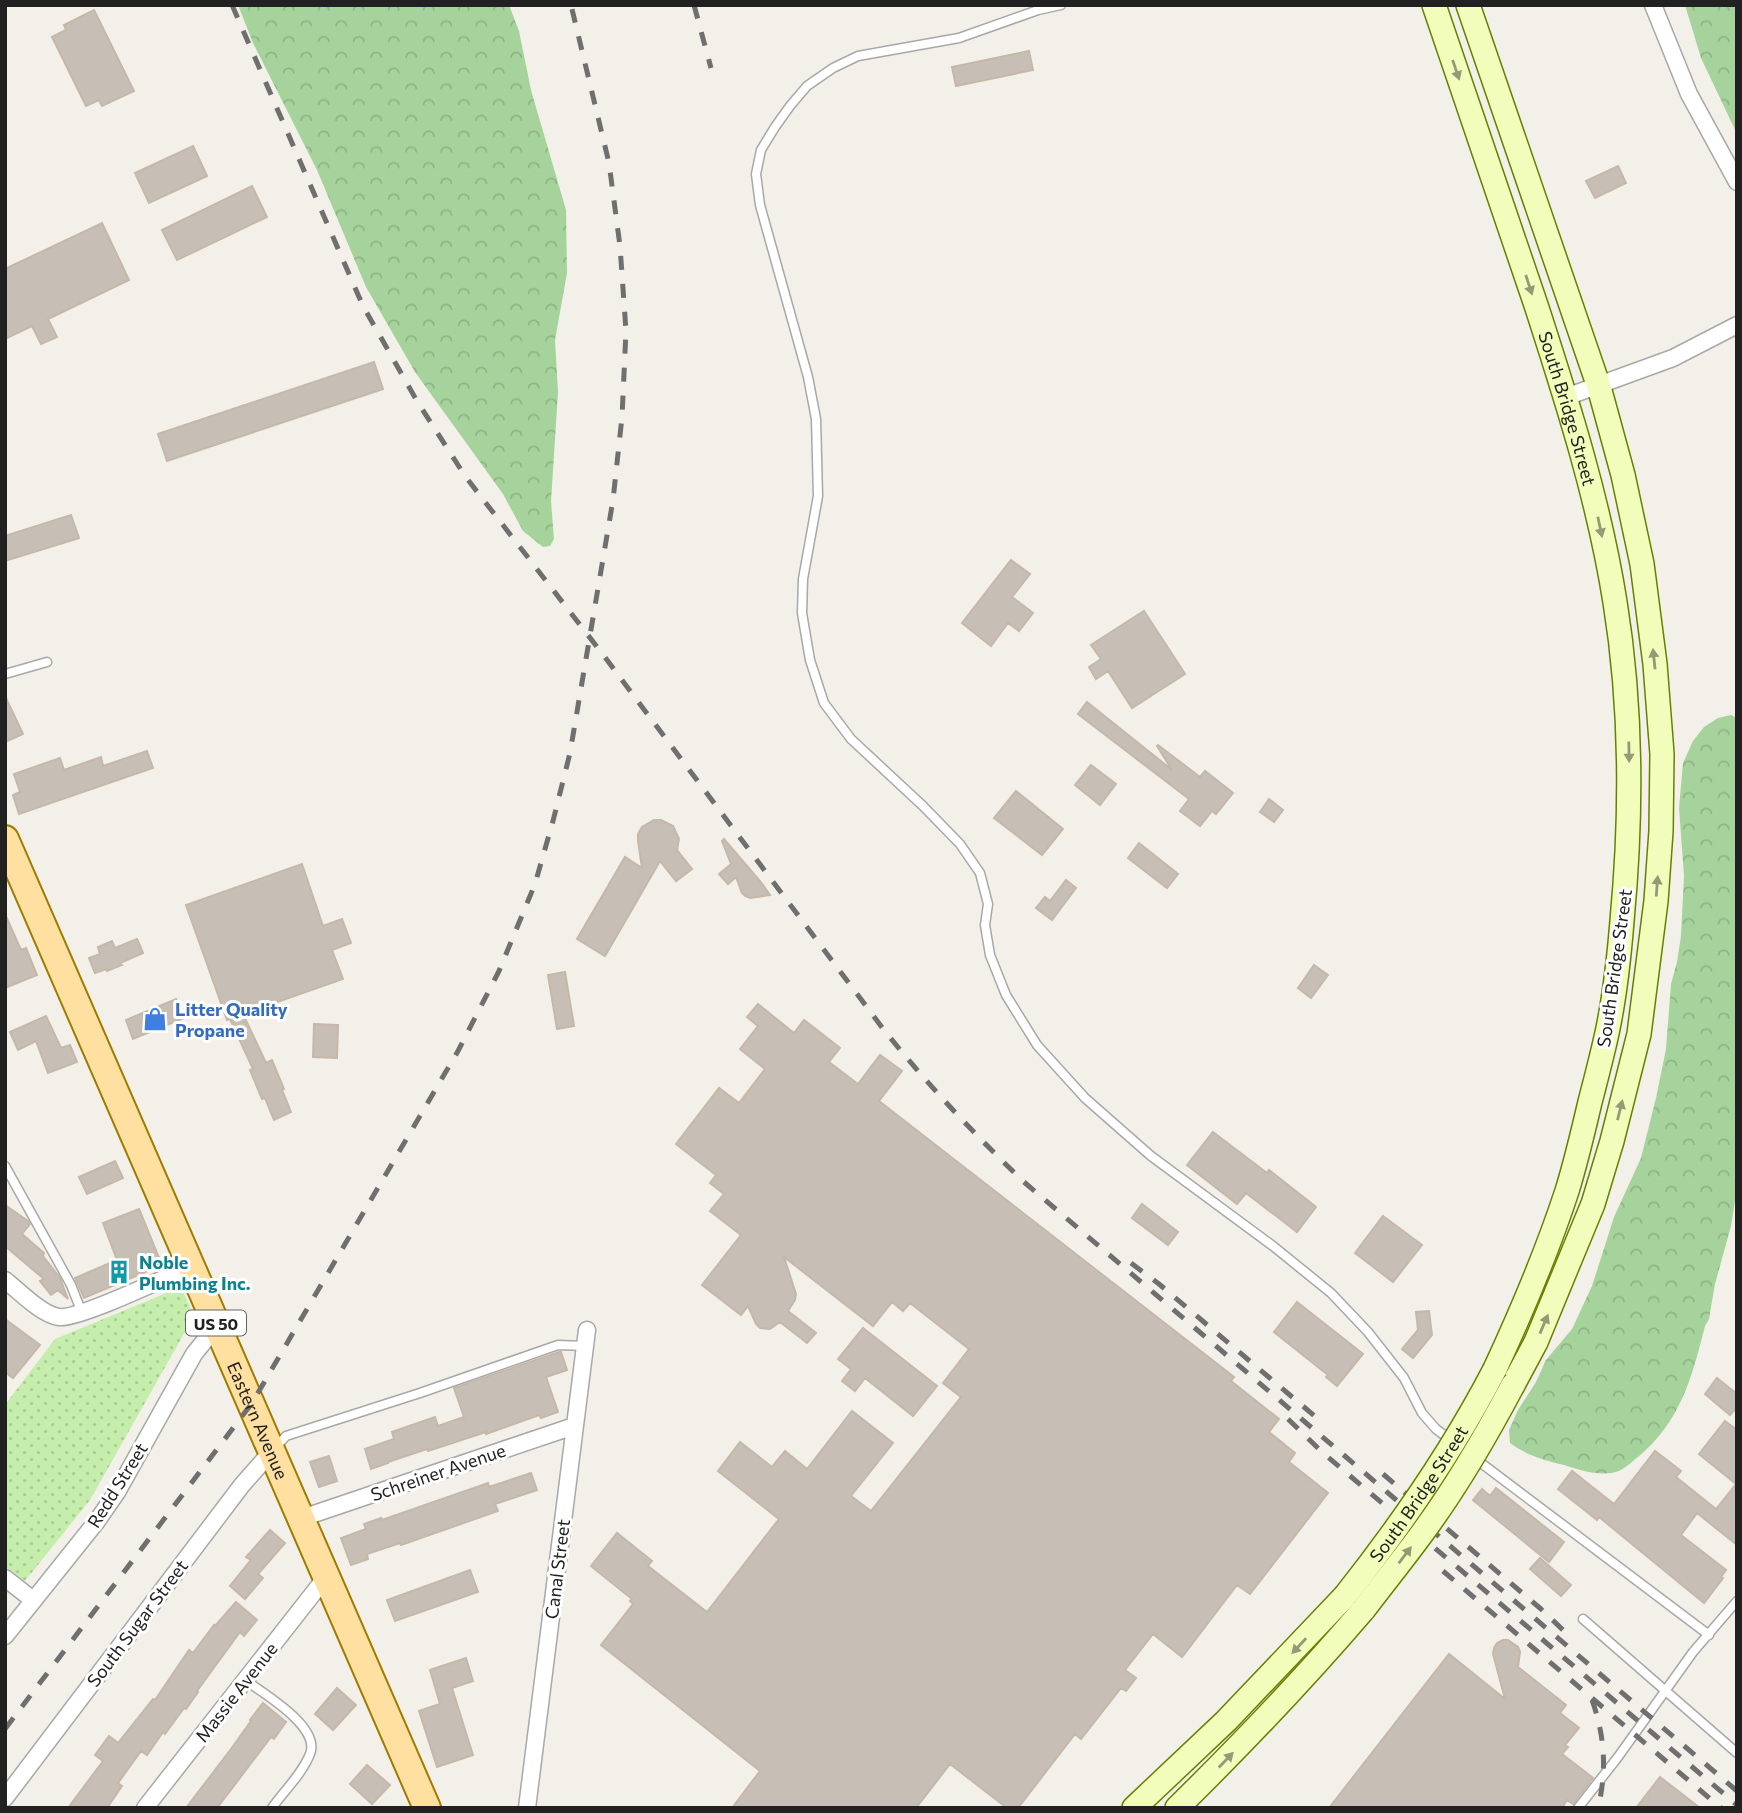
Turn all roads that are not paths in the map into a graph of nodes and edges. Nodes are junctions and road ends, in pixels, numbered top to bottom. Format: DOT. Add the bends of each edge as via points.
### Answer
graph roads {
  1 [pos="1061,5"];
  2 [pos="1434,5"];
  3 [pos="1468,5"];
  4 [pos="1653,5"];
  5 [pos="1737,182"];
  6 [pos="1737,326"];
  7 [pos="1599,387"];
  8 [pos="1566,397"];
  9 [pos="47,662"];
  10 [pos="5,674"];
  11 [pos="5,839"];
  12 [pos="5,1166"];
  13 [pos="192,1266"];
  14 [pos="6,1282"];
  15 [pos="82,1313"];
  16 [pos="219,1330"];
  17 [pos="586,1338"];
  18 [pos="574,1426"];
  19 [pos="272,1451"];
  20 [pos="302,1518"];
  21 [pos="326,1577"];
  22 [pos="5,1578"];
  23 [pos="33,1600"];
  24 [pos="1737,1601"];
  25 [pos="1583,1619"];
  26 [pos="1709,1635"];
  27 [pos="5,1636"];
  28 [pos="245,1680"];
  29 [pos="1665,1691"];
  30 [pos="1737,1753"];
  31 [pos="5,1798"];
  32 [pos="419,1804"];
  33 [pos="145,1808"];
  34 [pos="272,1808"];
  35 [pos="527,1808"];
  36 [pos="1134,1808"];
  37 [pos="1177,1808"];
  38 [pos="1577,1808"];
  1 -- 26 [label="lane" via="959,38 845,62 807,86 761,150 756,174 760,205 816,419 818,496 803,579 802,613 824,703 851,739 960,844 980,873 988,904 985,925 990,955 1006,995 1037,1045 1085,1098 1151,1156 1331,1293 1404,1377 1422,1413 1436,1429"];
  2 -- 8 [label="main road, South Bridge Street, one-way"];
  3 -- 7 [label="main road, South Bridge Street"];
  4 -- 5 [label="street" via="1689,94"];
  6 -- 7 [label="street" via="1674,358"];
  7 -- 8 [label="street"];
  37 -- 7 [label="main road, South Bridge Street, one-way, bridge" via="1314,1668 1364,1609 1453,1488 1536,1342 1593,1204 1612,1141 1639,1034 1656,901 1662,754 1642,564"];
  8 -- 36 [label="main road, South Bridge Street, one-way, bridge" via="1602,530 1616,603 1629,743 1619,957 1607,1032 1571,1176 1516,1324 1434,1476 1345,1596 1226,1721"];
  9 -- 10 [label="lane"];
  11 -- 13 [label="main road, Eastern Avenue / US 50"];
  12 -- 15 [label="lane"];
  13 -- 15 [label="street"];
  13 -- 16 [label="main road, Eastern Avenue / US 50"];
  14 -- 15 [label="street" via="50,1314 60,1318"];
  16 -- 19 [label="main road, Eastern Avenue / US 50"];
  16 -- 23 [label="street, Redd Street" via="194,1354 110,1502"];
  17 -- 18 [label="street, Canal Street"];
  17 -- 19 [label="lane" via="286,1436"];
  18 -- 20 [label="street, Schreiner Avenue"];
  18 -- 35 [label="street, Canal Street"];
  19 -- 20 [label="main road, Eastern Avenue / US 50"];
  19 -- 31 [label="street, South Sugar Street"];
  20 -- 21 [label="main road, Eastern Avenue / US 50"];
  21 -- 28 [label="street, Massie Avenue"];
  21 -- 32 [label="main road, Eastern Avenue / US 50"];
  22 -- 23 [label="street"];
  23 -- 27 [label="street, Redd Street"];
  24 -- 26 [label="lane"];
  25 -- 29 [label="lane"];
  26 -- 29 [label="lane"];
  28 -- 33 [label="street, Massie Avenue"];
  28 -- 34 [label="lane" via="293,1715 310,1739 312,1751"];
  29 -- 30 [label="lane"];
  29 -- 38 [label="lane"];
}
